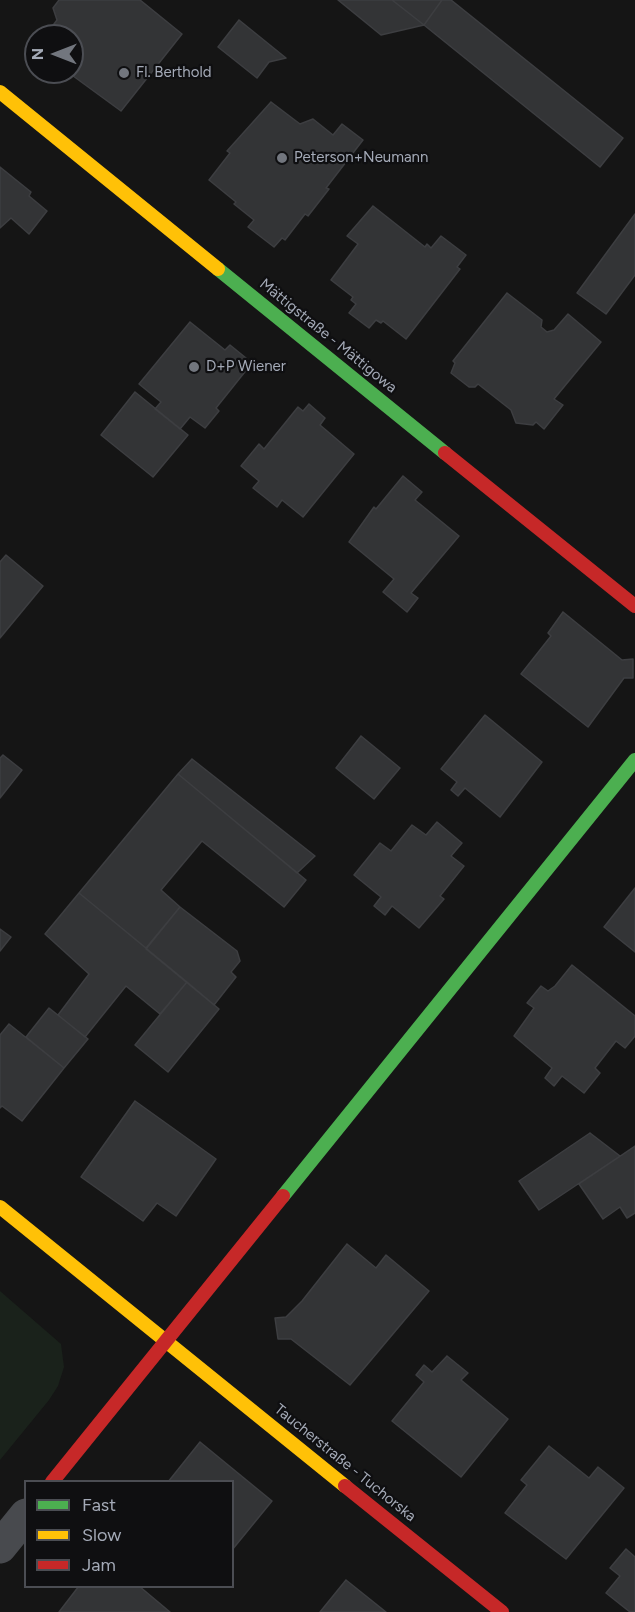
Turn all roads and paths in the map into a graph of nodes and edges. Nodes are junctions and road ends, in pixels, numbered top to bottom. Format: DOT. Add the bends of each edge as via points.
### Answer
graph roads {
  1 [pos="0,92"];
  2 [pos="635,606"];
  3 [pos="635,760"];
  4 [pos="0,1207"];
  5 [pos="166,1340"];
  6 [pos="54,1480"];
  7 [pos="24,1517"];
  8 [pos="0,1547"];
  9 [pos="502,1612"];
  1 -- 2 [label="street, Mättigstraße - Mättigowa"];
  3 -- 5 [label="street"];
  4 -- 5 [label="street, Taucherstraße - Tuchorska"];
  5 -- 6 [label="street"];
  5 -- 9 [label="street, Taucherstraße - Tuchorska"];
  7 -- 8 [label="street"];
}
